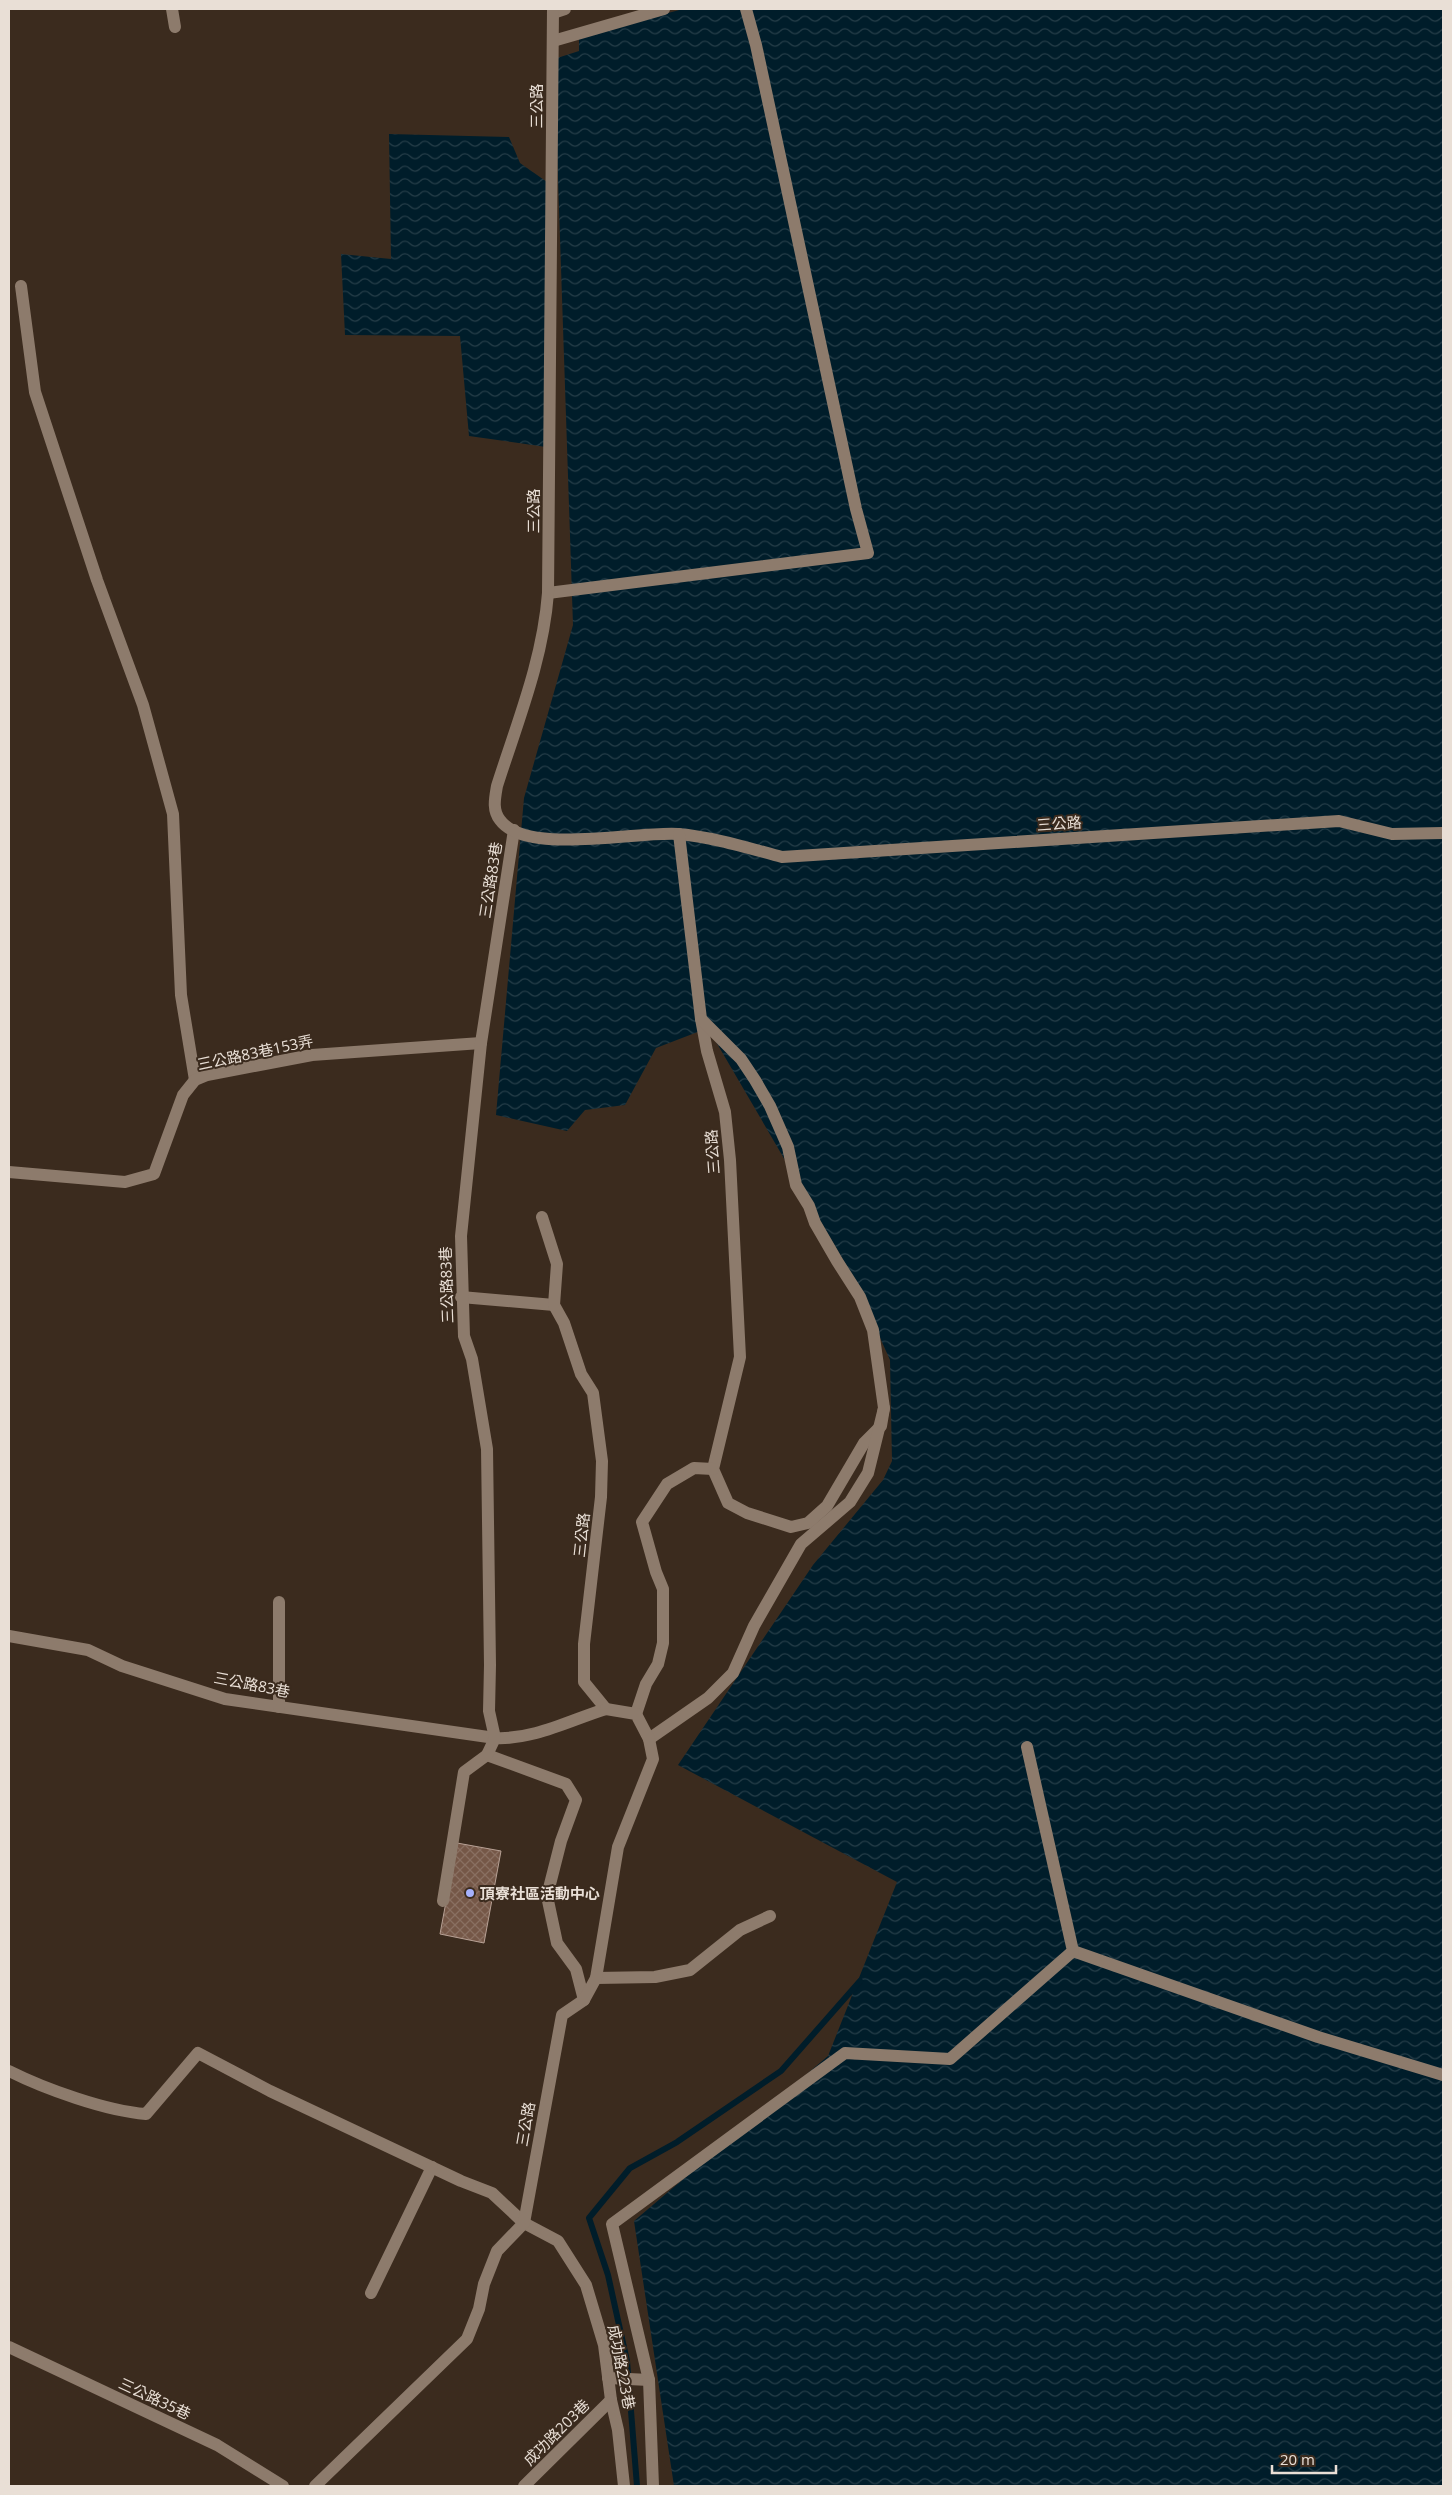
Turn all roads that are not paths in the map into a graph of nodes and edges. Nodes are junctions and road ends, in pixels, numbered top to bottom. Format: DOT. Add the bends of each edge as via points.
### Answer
graph roads {
  1 [pos="172,9"];
  2 [pos="664,9"];
  3 [pos="746,9"];
  4 [pos="557,10"];
  5 [pos="175,27"];
  6 [pos="553,41"];
  7 [pos="21,286"];
  8 [pos="548,593"];
  9 [pos="514,830"];
  10 [pos="1443,833"];
  11 [pos="679,834"];
  12 [pos="701,1019"];
  13 [pos="481,1044"];
  14 [pos="195,1080"];
  15 [pos="9,1172"];
  16 [pos="542,1217"];
  17 [pos="461,1297"];
  18 [pos="554,1305"];
  19 [pos="884,1408"];
  20 [pos="713,1469"];
  21 [pos="279,1602"];
  22 [pos="9,1636"];
  23 [pos="279,1707"];
  24 [pos="606,1709"];
  25 [pos="636,1714"];
  26 [pos="495,1738"];
  27 [pos="649,1739"];
  28 [pos="1027,1747"];
  29 [pos="487,1755"];
  30 [pos="443,1901"];
  31 [pos="770,1916"];
  32 [pos="1073,1951"];
  33 [pos="596,1978"];
  34 [pos="584,2000"];
  35 [pos="9,2071"];
  36 [pos="1443,2074"];
  37 [pos="432,2167"];
  38 [pos="524,2223"];
  39 [pos="371,2293"];
  40 [pos="9,2347"];
  41 [pos="608,2378"];
  42 [pos="649,2380"];
  43 [pos="611,2400"];
  44 [pos="283,2486"];
  45 [pos="315,2486"];
  46 [pos="524,2486"];
  47 [pos="624,2486"];
  48 [pos="653,2486"];
  1 -- 5 [label="street"];
  2 -- 6 [label="street"];
  3 -- 8 [label="street" via="868,553"];
  4 -- 6 [label="street, 三公路"];
  6 -- 8 [label="street, 三公路"];
  7 -- 14 [label="street" via="35,392 97,580 143,706 173,814 181,995"];
  8 -- 9 [label="street, 三公路" via="546,622 537,662 497,786 494,806 500,820"];
  9 -- 11 [label="street, 三公路" via="537,838 572,840"];
  9 -- 13 [label="street, 三公路83巷"];
  10 -- 11 [label="street, 三公路" via="1392,834 1339,821 782,857"];
  11 -- 12 [label="street, 三公路"];
  12 -- 19 [label="street" via="741,1059 756,1080 784,1139 799,1192 860,1297 873,1330"];
  12 -- 20 [label="street, 三公路" via="725,1112 740,1356"];
  13 -- 14 [label="street, 三公路83巷153弄" via="312,1055"];
  13 -- 17 [label="street, 三公路83巷" via="461,1236"];
  14 -- 15 [label="street, 三公路83巷153弄" via="183,1095 154,1174 125,1182"];
  16 -- 18 [label="street" via="557,1264"];
  17 -- 18 [label="street"];
  17 -- 26 [label="street, 三公路83巷" via="464,1336 472,1359 487,1449 489,1711"];
  18 -- 24 [label="street, 三公路" via="593,1393 602,1461 595,1558 584,1644 584,1682"];
  19 -- 20 [label="street" via="880,1426 864,1443 827,1506 800,1527 737,1509 728,1503"];
  19 -- 27 [label="street" via="868,1473 850,1502 801,1544 754,1626 733,1673 708,1698"];
  20 -- 25 [label="street" via="694,1468 667,1484 642,1522 663,1589 663,1643 658,1664 646,1684"];
  21 -- 23 [label="street"];
  22 -- 23 [label="street, 三公路83巷" via="88,1650 122,1666 225,1699"];
  23 -- 26 [label="street, 三公路83巷"];
  24 -- 25 [label="street"];
  24 -- 26 [label="street, 三公路83巷" via="529,1736"];
  25 -- 27 [label="street, 三公路"];
  26 -- 29 [label="street"];
  27 -- 33 [label="street, 三公路" via="653,1759 618,1847"];
  28 -- 32 [label="street"];
  29 -- 30 [label="street" via="464,1772"];
  29 -- 34 [label="street" via="566,1784 576,1800 561,1841 547,1896 557,1943 576,1969"];
  31 -- 33 [label="street" via="740,1930 690,1970 655,1977"];
  32 -- 36 [label="street" via="1318,2037"];
  32 -- 42 [label="street" via="950,2059 845,2052 612,2224"];
  33 -- 34 [label="street, 三公路"];
  34 -- 38 [label="street, 三公路" via="562,2015"];
  35 -- 37 [label="street, 成功路223巷" via="26,2080 123,2113 146,2114 198,2053 270,2091"];
  37 -- 38 [label="street, 成功路223巷" via="492,2193"];
  37 -- 39 [label="street"];
  38 -- 41 [label="street, 成功路223巷" via="558,2241 586,2285 604,2345"];
  38 -- 45 [label="street" via="496,2251 467,2338"];
  40 -- 44 [label="street, 三公路35巷" via="217,2445"];
  41 -- 42 [label="street"];
  41 -- 43 [label="street, 成功路223巷"];
  42 -- 48 [label="street"];
  43 -- 46 [label="street, 成功路203巷"];
  43 -- 47 [label="street, 成功路223巷"];
}
